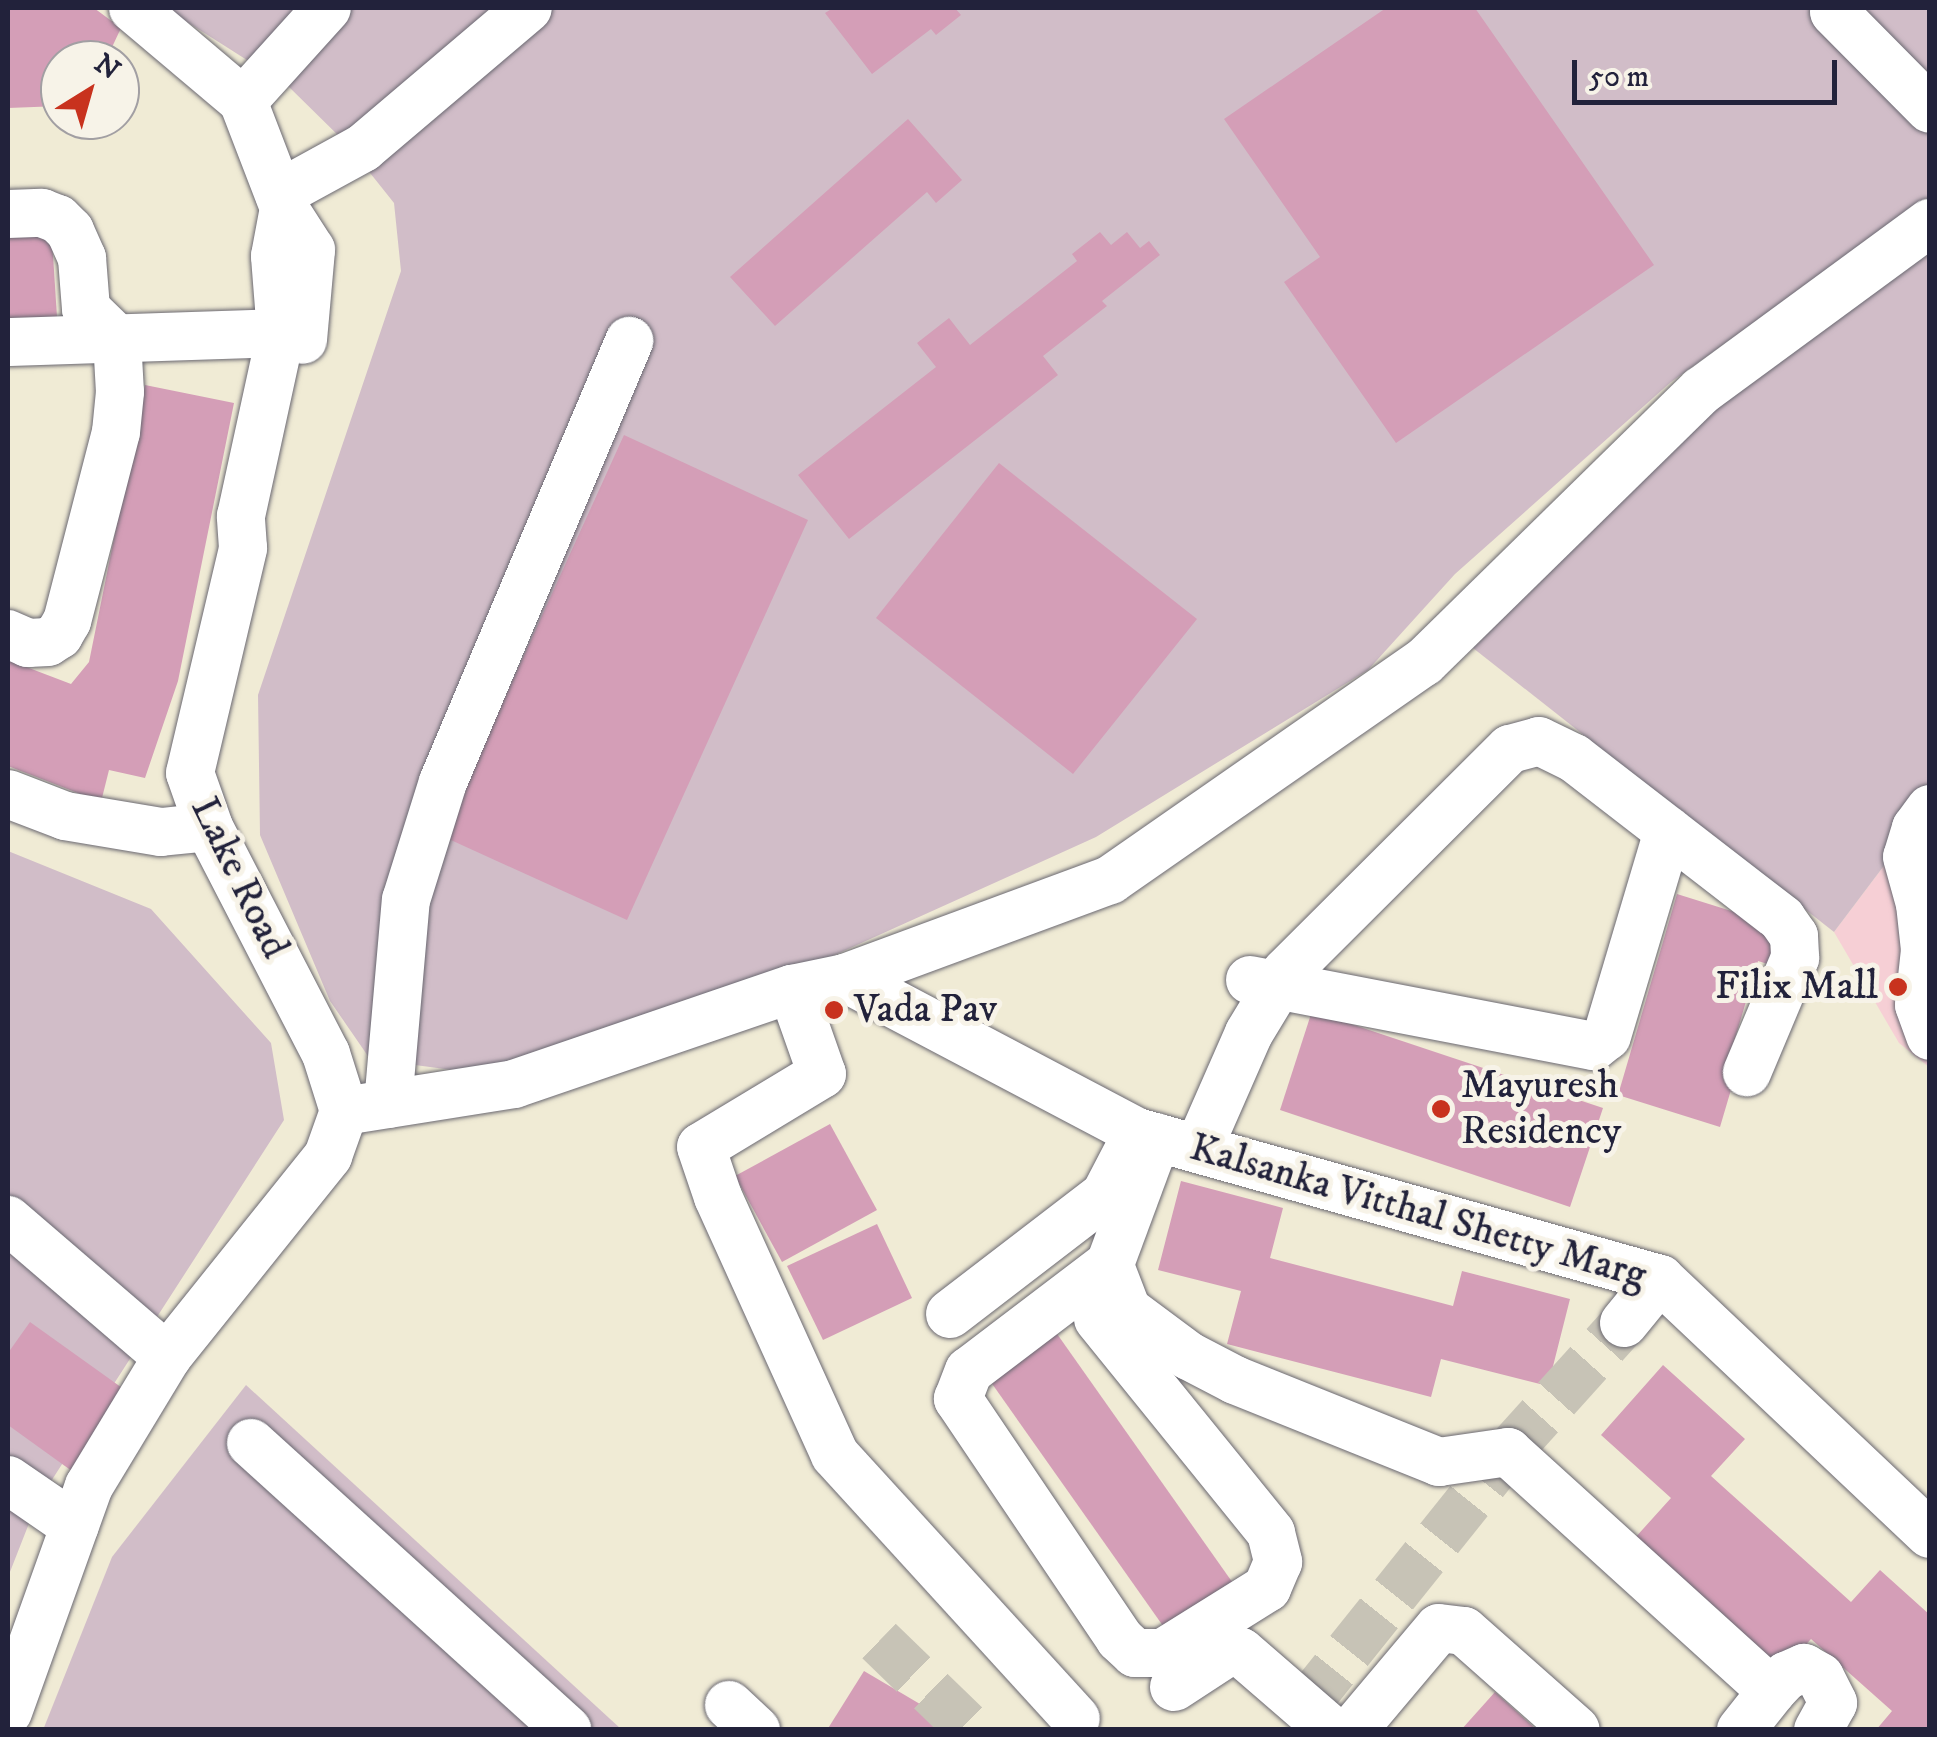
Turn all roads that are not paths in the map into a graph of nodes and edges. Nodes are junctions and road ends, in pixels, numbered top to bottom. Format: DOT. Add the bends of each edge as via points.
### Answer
graph roads {
  1 [pos="133,8"];
  2 [pos="327,8"];
  3 [pos="528,8"];
  4 [pos="1838,8"];
  5 [pos="243,101"];
  6 [pos="1930,109"];
  7 [pos="281,201"];
  8 [pos="8,214"];
  9 [pos="1930,223"];
  10 [pos="285,338"];
  11 [pos="118,339"];
  12 [pos="629,341"];
  13 [pos="8,342"];
  14 [pos="216,597"];
  15 [pos="8,634"];
  16 [pos="8,794"];
  17 [pos="1930,809"];
  18 [pos="209,827"];
  19 [pos="1668,831"];
  20 [pos="845,978"];
  21 [pos="1262,982"];
  22 [pos="792,988"];
  23 [pos="1930,1036"];
  24 [pos="1747,1072"];
  25 [pos="366,1108"];
  26 [pos="1165,1139"];
  27 [pos="8,1220"];
  28 [pos="1110,1264"];
  29 [pos="1660,1279"];
  30 [pos="950,1314"];
  31 [pos="1098,1319"];
  32 [pos="1624,1323"];
  33 [pos="167,1357"];
  34 [pos="252,1443"];
  35 [pos="8,1480"];
  36 [pos="75,1526"];
  37 [pos="1930,1534"];
  38 [pos="1174,1687"];
  39 [pos="1772,1692"];
  40 [pos="8,1708"];
  41 [pos="1076,1719"];
  42 [pos="567,1730"];
  43 [pos="1332,1730"];
  44 [pos="1353,1730"];
  45 [pos="1576,1730"];
  46 [pos="1741,1730"];
  47 [pos="1818,1730"];
  1 -- 5 [label="street"];
  2 -- 5 [label="street"];
  3 -- 7 [label="street" via="363,148"];
  4 -- 6 [label="street" via="1834,12"];
  5 -- 7 [label="street"];
  7 -- 10 [label="street" via="310,250"];
  8 -- 11 [label="street" via="42,213 70,232 82,258 86,310"];
  9 -- 20 [label="street" via="1701,390 1409,673 1110,880"];
  10 -- 11 [label="street"];
  10 -- 14 [label="street" via="264,365"];
  10 -- 18 [label="street, Lake Road" via="258,524 243,548 190,773"];
  11 -- 13 [label="street"];
  11 -- 15 [label="street" via="116,432 67,622 48,642"];
  12 -- 25 [label="street" via="443,782 406,900"];
  16 -- 18 [label="street" via="64,816 161,832"];
  17 -- 23 [label="street" via="1907,856 1925,950 1919,1005"];
  18 -- 25 [label="street, Lake Road" via="326,1054"];
  19 -- 21 [label="street" via="1574,758 1540,741 1510,750"];
  19 -- 21 [label="street" via="1607,1036 1594,1046"];
  19 -- 24 [label="street" via="1782,919 1794,936 1794,958"];
  20 -- 22 [label="street"];
  20 -- 26 [label="street, Kalsanka Vitthal Shetty Marg"];
  21 -- 26 [label="street" via="1250,1034"];
  22 -- 25 [label="street" via="514,1084"];
  22 -- 41 [label="street" via="822,1074 701,1146 718,1197 835,1455"];
  25 -- 33 [label="street"];
  26 -- 28 [label="street"];
  26 -- 29 [label="street, Kalsanka Vitthal Shetty Marg"];
  26 -- 30 [label="street" via="1105,1195"];
  27 -- 33 [label="street"];
  28 -- 31 [label="street" via="969,1371 958,1399 1120,1639 1136,1654 1163,1653 1267,1588 1278,1562 1271,1534"];
  28 -- 39 [label="street" via="1128,1310 1235,1380 1439,1462 1508,1452"];
  29 -- 32 [label="street"];
  29 -- 37 [label="street, Kalsanka Vitthal Shetty Marg"];
  33 -- 36 [label="street" via="89,1486"];
  34 -- 42 [label="street"];
  35 -- 36 [label="street"];
  36 -- 40 [label="street"];
  38 -- 43 [label="street" via="1231,1650 1241,1652"];
  39 -- 46 [label="street"];
  39 -- 47 [label="street" via="1804,1668 1820,1677 1833,1703"];
  44 -- 45 [label="street" via="1439,1628 1464,1631"];
}
